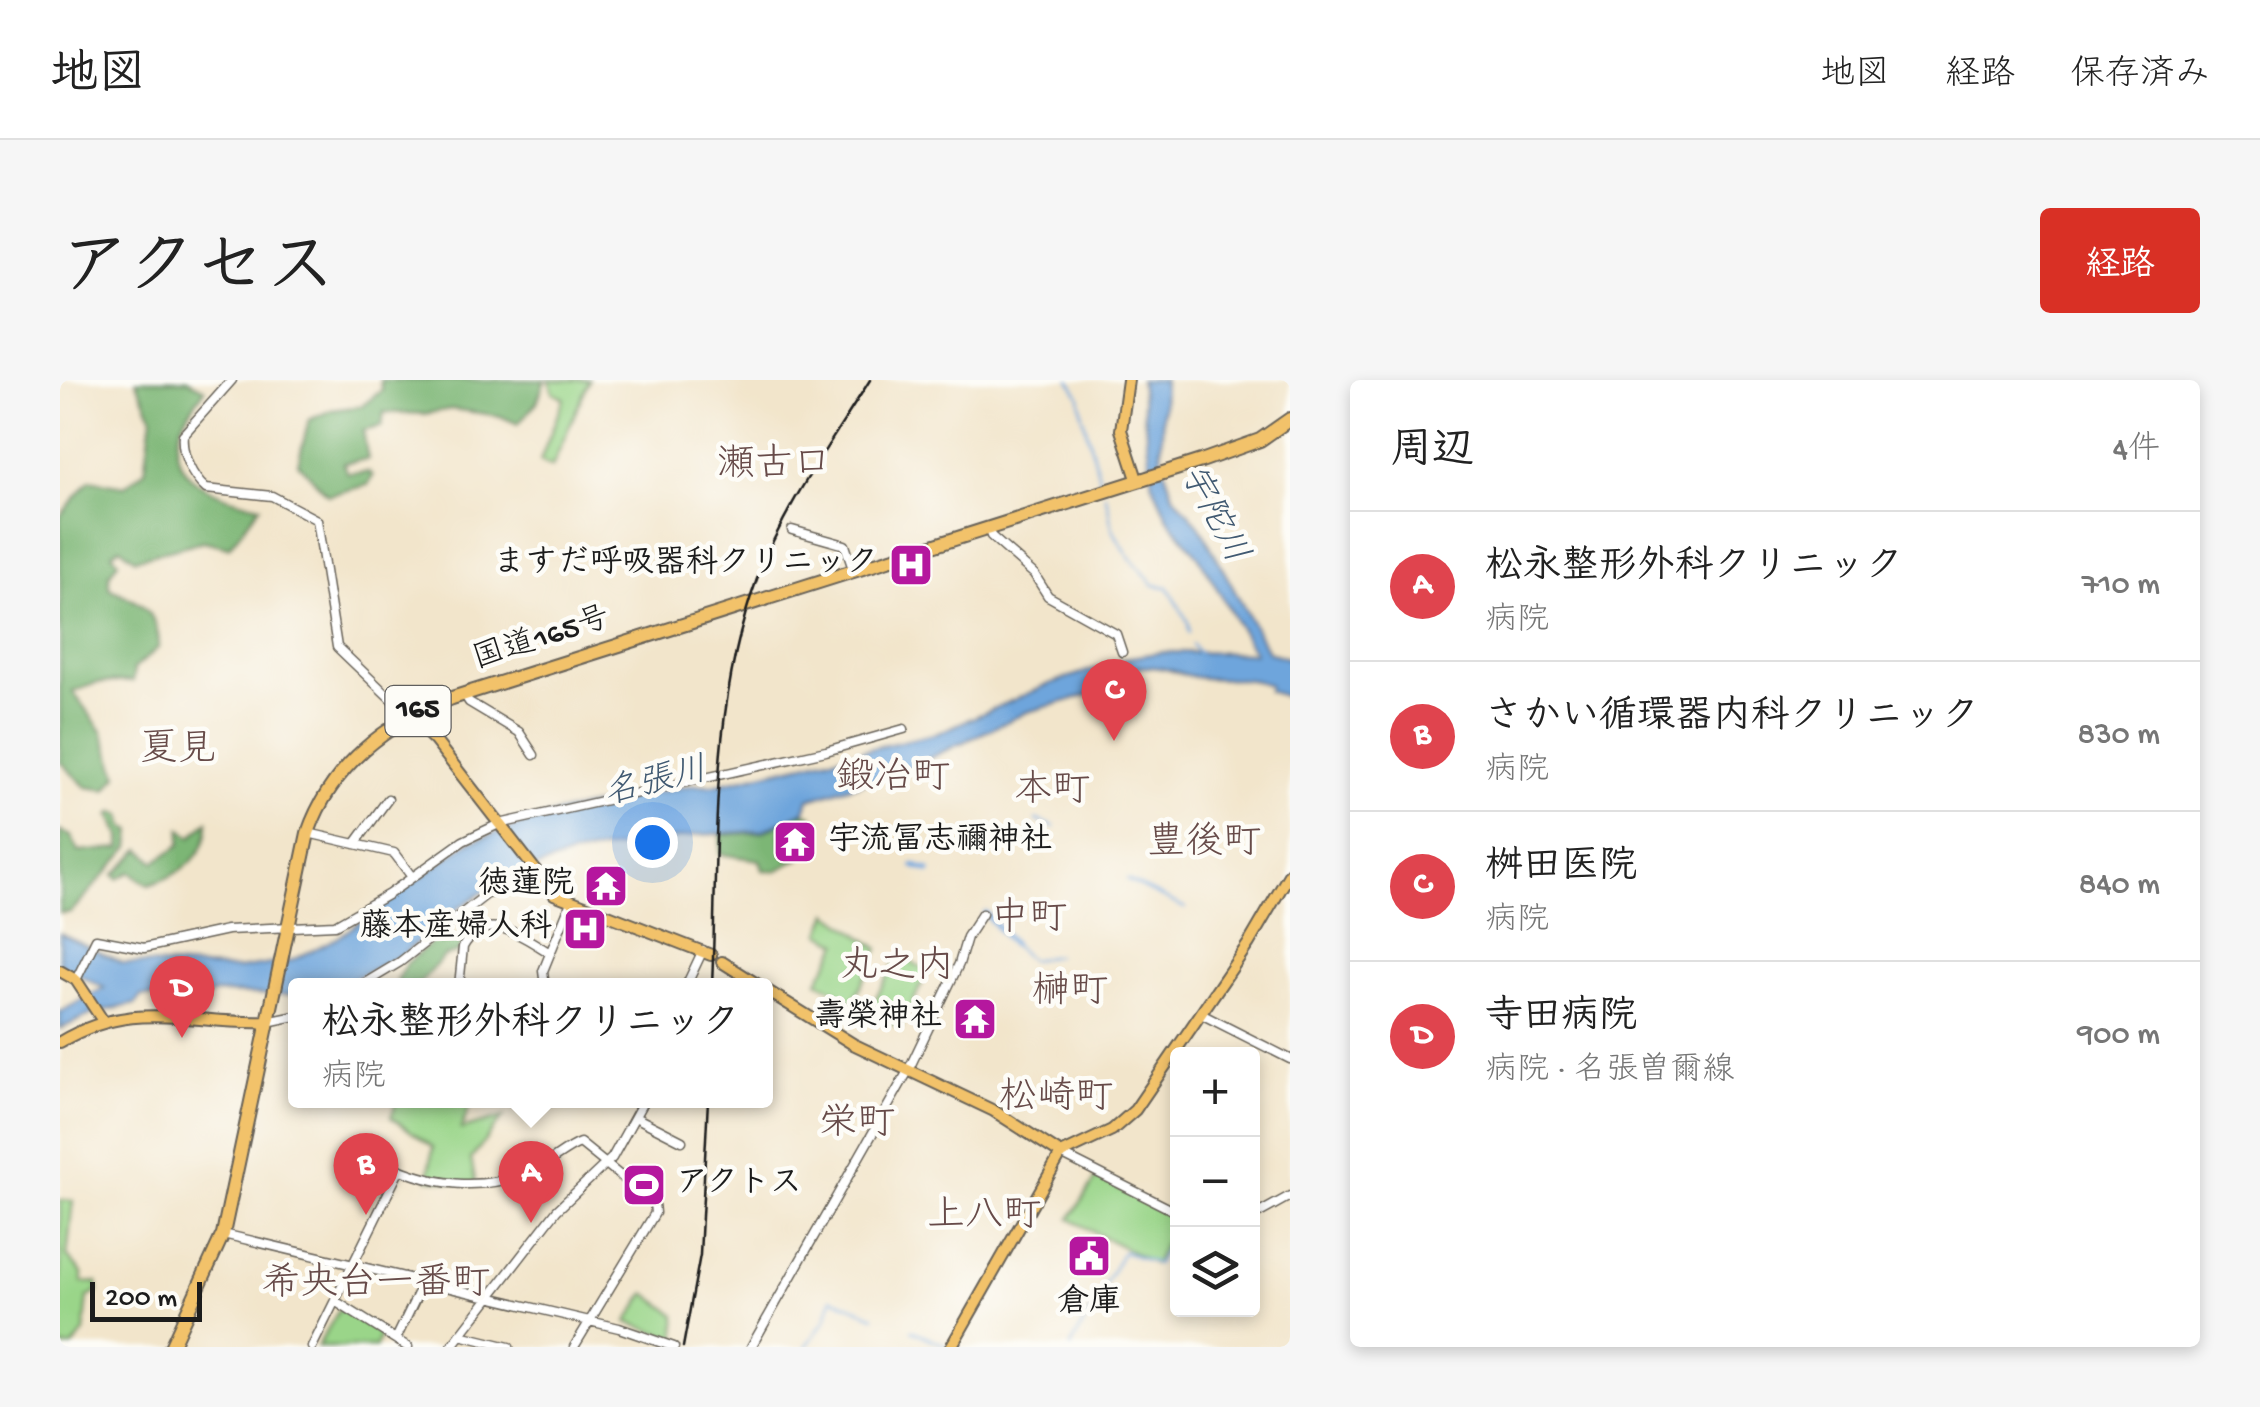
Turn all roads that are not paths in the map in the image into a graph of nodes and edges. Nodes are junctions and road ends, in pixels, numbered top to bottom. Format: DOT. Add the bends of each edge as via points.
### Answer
graph roads {
  1 [pos="232,380"];
  2 [pos="1128,380"];
  3 [pos="1290,419"];
  4 [pos="1140,478"];
  5 [pos="988,527"];
  6 [pos="792,530"];
  7 [pos="853,569"];
  8 [pos="1122,652"];
  9 [pos="464,694"];
  10 [pos="409,716"];
  11 [pos="904,729"];
  12 [pos="534,755"];
  13 [pos="388,799"];
  14 [pos="500,825"];
  15 [pos="308,834"];
  16 [pos="355,844"];
  17 [pos="1290,872"];
  18 [pos="412,876"];
  19 [pos="542,883"];
  20 [pos="571,902"];
  21 [pos="982,914"];
  22 [pos="286,927"];
  23 [pos="550,952"];
  24 [pos="707,952"];
  25 [pos="722,962"];
  26 [pos="60,971"];
  27 [pos="78,978"];
  28 [pos="373,978"];
  29 [pos="460,978"];
  30 [pos="544,978"];
  31 [pos="691,978"];
  32 [pos="747,978"];
  33 [pos="773,994"];
  34 [pos="1201,1014"];
  35 [pos="288,1017"];
  36 [pos="101,1018"];
  37 [pos="268,1019"];
  38 [pos="60,1042"];
  39 [pos="1290,1058"];
  40 [pos="908,1071"];
  41 [pos="640,1108"];
  42 [pos="635,1118"];
  43 [pos="682,1141"];
  44 [pos="1061,1154"];
  45 [pos="374,1158"];
  46 [pos="606,1163"];
  47 [pos="398,1170"];
  48 [pos="1290,1196"];
  49 [pos="1170,1209"];
  50 [pos="1260,1213"];
  51 [pos="223,1234"];
  52 [pos="352,1265"];
  53 [pos="424,1281"];
  54 [pos="489,1297"];
  55 [pos="335,1300"];
  56 [pos="590,1321"];
  57 [pos="460,1335"];
  58 [pos="396,1340"];
  59 [pos="171,1347"];
  60 [pos="312,1347"];
  61 [pos="408,1347"];
  62 [pos="451,1347"];
  63 [pos="509,1347"];
  64 [pos="574,1347"];
  65 [pos="674,1347"];
  66 [pos="751,1347"];
  67 [pos="950,1347"];
  1 -- 10 [label="street" via="183,435 194,474 206,489 272,496 317,520 337,646"];
  2 -- 4 [label="main road" via="1121,430"];
  3 -- 4 [label="highway, 国道165号 / 165" via="1260,440"];
  4 -- 5 [label="highway, 国道165号 / 165"];
  5 -- 7 [label="highway, 国道165号 / 165"];
  5 -- 8 [label="street" via="1048,596 1116,634"];
  6 -- 7 [label="street" via="845,545"];
  7 -- 9 [label="highway, 国道165号 / 165"];
  9 -- 10 [label="highway, 国道165号 / 165"];
  9 -- 12 [label="street" via="520,732"];
  10 -- 14 [label="main road"];
  10 -- 15 [label="highway, 国道165号 / 165" via="340,774"];
  11 -- 14 [label="street"];
  13 -- 16 [label="street"];
  14 -- 18 [label="street"];
  14 -- 19 [label="main road"];
  15 -- 16 [label="street"];
  15 -- 22 [label="highway, 国道165号 / 165"];
  16 -- 18 [label="street" via="394,853"];
  17 -- 34 [label="main road"];
  18 -- 22 [label="street" via="335,925"];
  19 -- 20 [label="main road"];
  19 -- 28 [label="street" via="487,894"];
  20 -- 23 [label="street"];
  20 -- 24 [label="main road"];
  21 -- 40 [label="street"];
  22 -- 27 [label="street" via="226,930 148,947 96,942"];
  22 -- 37 [label="highway, 国道165号 / 165"];
  23 -- 29 [label="street" via="507,929 486,928 465,942"];
  23 -- 30 [label="street"];
  24 -- 31 [label="street"];
  25 -- 32 [label="main road"];
  26 -- 27 [label="main road"];
  27 -- 36 [label="main road"];
  33 -- 40 [label="main road"];
  34 -- 39 [label="street"];
  34 -- 44 [label="main road" via="1130,1116"];
  35 -- 37 [label="street"];
  36 -- 37 [label="main road"];
  36 -- 38 [label="main road"];
  37 -- 51 [label="highway, 国道165号 / 165"];
  40 -- 44 [label="main road" via="994,1111"];
  40 -- 66 [label="street"];
  41 -- 42 [label="street"];
  42 -- 43 [label="street"];
  42 -- 46 [label="street"];
  44 -- 49 [label="street"];
  44 -- 67 [label="main road"];
  45 -- 47 [label="street"];
  46 -- 47 [label="street" via="580,1142 529,1172 471,1185 438,1184"];
  46 -- 54 [label="street" via="557,1210"];
  46 -- 56 [label="street" via="656,1210"];
  47 -- 52 [label="street"];
  48 -- 50 [label="street"];
  51 -- 52 [label="street"];
  51 -- 59 [label="highway, 国道165号 / 165"];
  52 -- 53 [label="street"];
  52 -- 55 [label="street"];
  53 -- 54 [label="street"];
  53 -- 58 [label="street"];
  54 -- 56 [label="street"];
  54 -- 57 [label="street"];
  55 -- 58 [label="street"];
  55 -- 60 [label="street"];
  56 -- 64 [label="street"];
  56 -- 65 [label="street"];
  57 -- 62 [label="street"];
  57 -- 63 [label="street"];
  58 -- 61 [label="street"];
}
